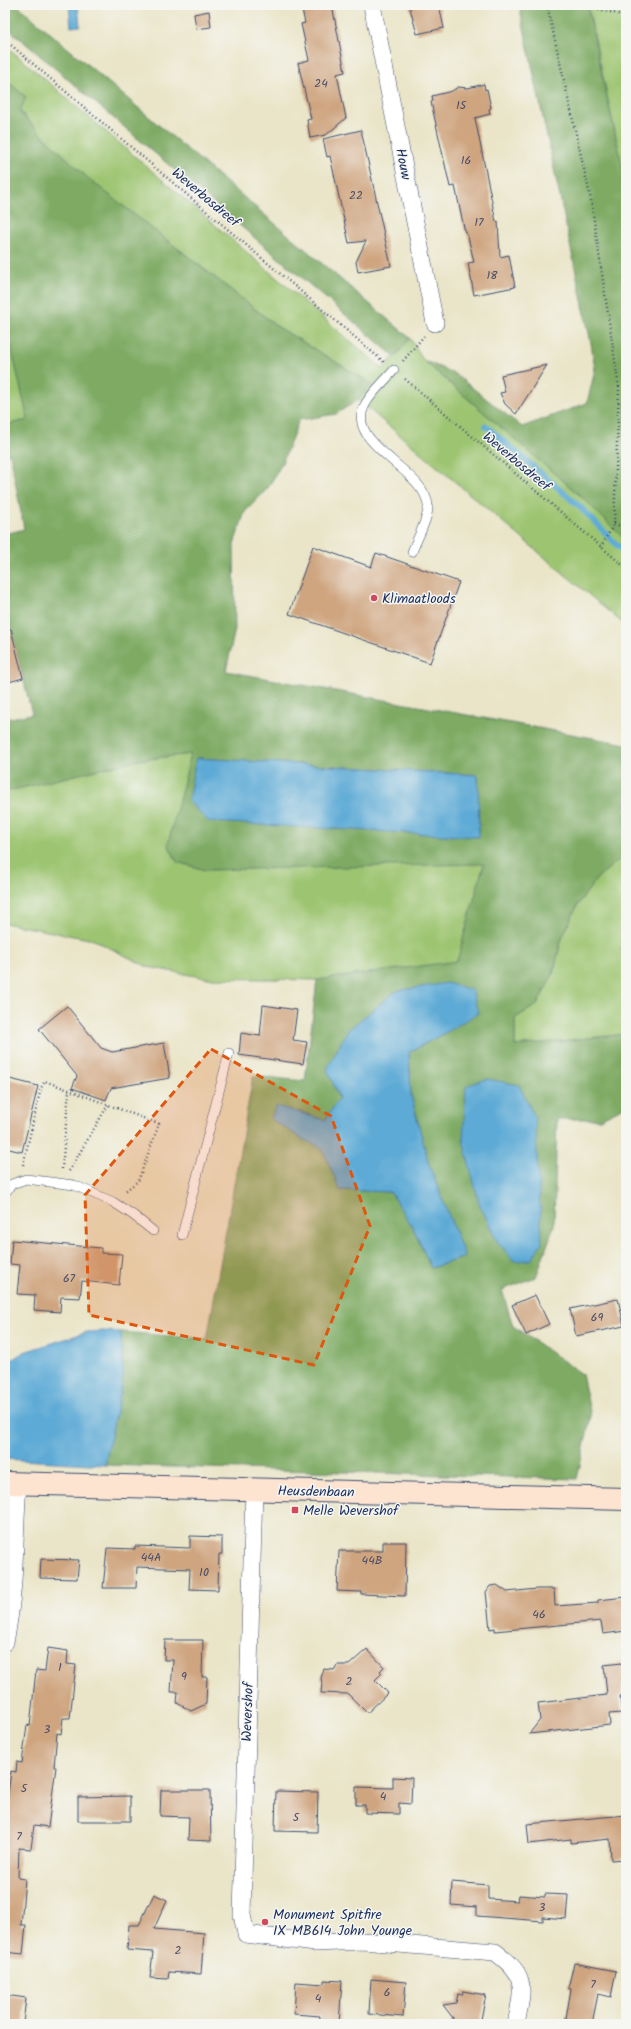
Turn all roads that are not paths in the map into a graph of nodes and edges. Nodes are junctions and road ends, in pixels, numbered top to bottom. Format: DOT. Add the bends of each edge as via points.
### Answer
graph roads {
  1 [pos="372,5"];
  2 [pos="435,323"];
  3 [pos="394,370"];
  4 [pos="412,552"];
  5 [pos="229,1053"];
  6 [pos="5,1193"];
  7 [pos="153,1231"];
  8 [pos="182,1235"];
  9 [pos="11,1483"];
  10 [pos="254,1490"];
  11 [pos="626,1499"];
  12 [pos="5,1642"];
  13 [pos="516,2024"];
  1 -- 2 [label="street, Houw"];
  3 -- 4 [label="lane" via="366,403 362,412 362,424 367,435 426,495 428,507"];
  5 -- 8 [label="lane"];
  6 -- 7 [label="lane" via="12,1184 26,1179 74,1185 133,1214"];
  9 -- 10 [label="main road, Heusdenbaan"];
  9 -- 12 [label="street" via="16,1551 10,1620"];
  10 -- 11 [label="main road, Heusdenbaan"];
  10 -- 13 [label="street, Wevershof" via="242,1915 246,1934 315,1943 362,1941 495,1952 511,1963 518,1974 522,1994"];
}
